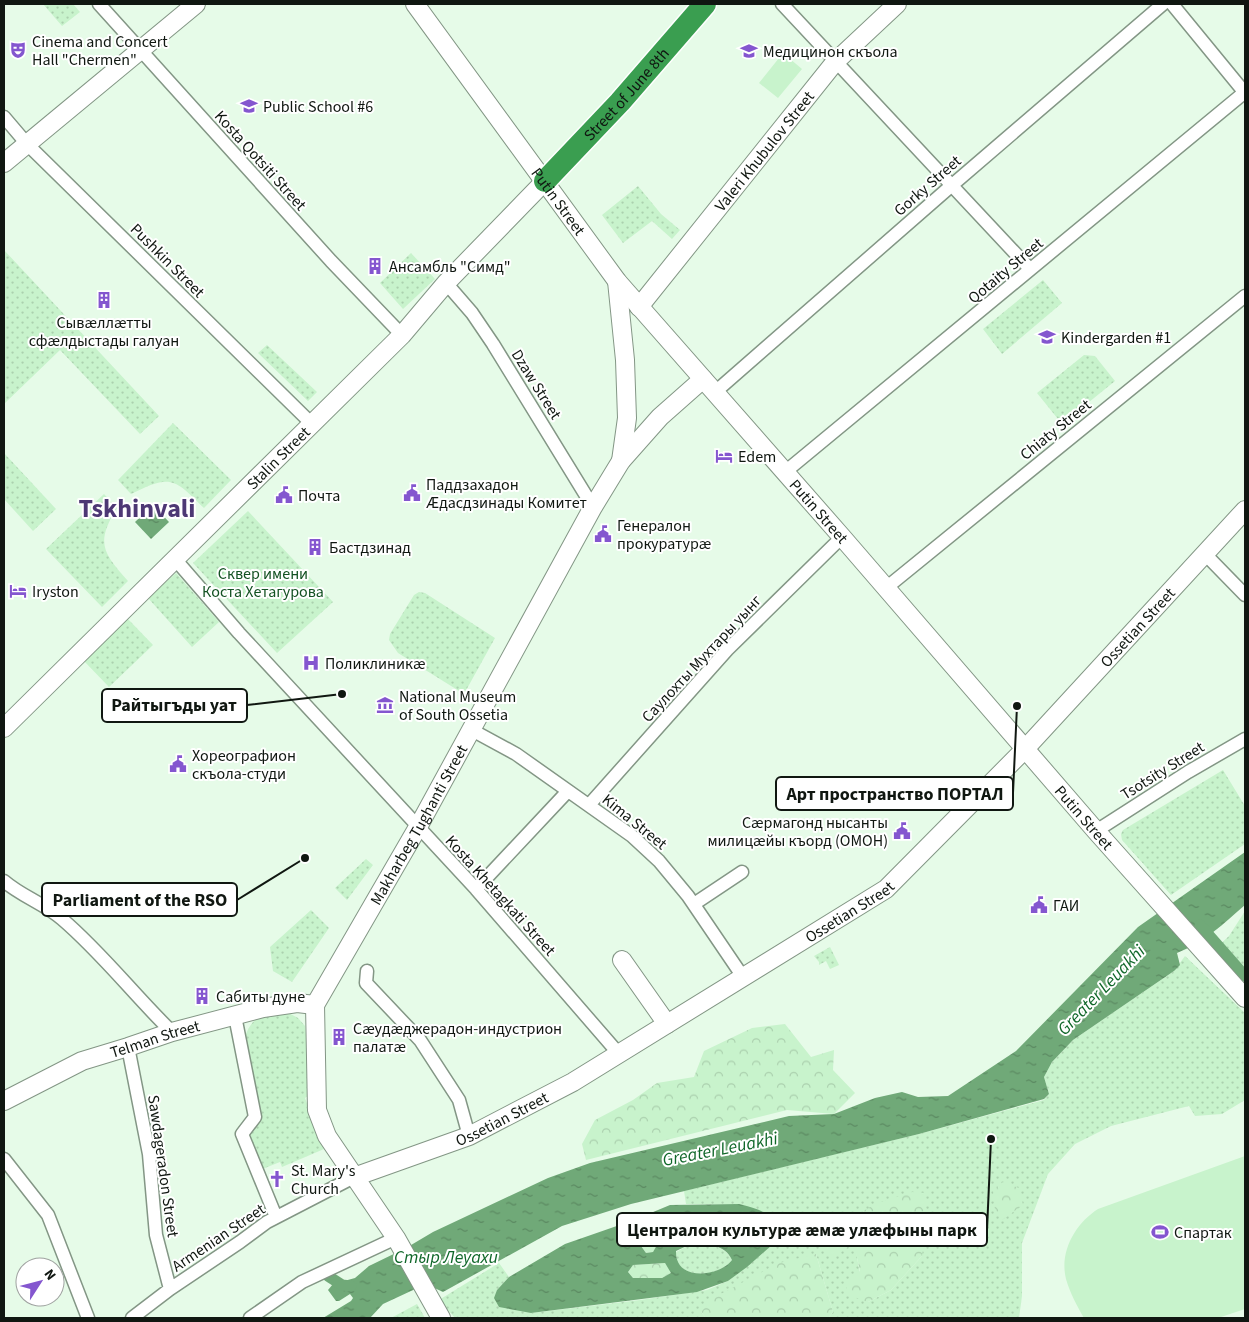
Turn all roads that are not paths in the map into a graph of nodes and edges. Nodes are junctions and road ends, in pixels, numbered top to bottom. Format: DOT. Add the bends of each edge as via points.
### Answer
graph roads {
  1 [pos="99,4"];
  2 [pos="196,4"];
  3 [pos="415,4"];
  4 [pos="705,4"];
  5 [pos="782,4"];
  6 [pos="897,4"];
  7 [pos="1163,4"];
  8 [pos="1172,4"];
  9 [pos="140,50"];
  10 [pos="835,62"];
  11 [pos="1245,92"];
  12 [pos="4,117"];
  13 [pos="27,144"];
  14 [pos="4,163"];
  15 [pos="545,181"];
  16 [pos="951,186"];
  17 [pos="1030,269"];
  18 [pos="617,281"];
  19 [pos="446,283"];
  20 [pos="1245,296"];
  21 [pos="639,307"];
  22 [pos="402,335"];
  23 [pos="703,379"];
  24 [pos="714,392"];
  25 [pos="312,424"];
  26 [pos="621,461"];
  27 [pos="785,472"];
  28 [pos="593,507"];
  29 [pos="1245,510"];
  30 [pos="842,537"];
  31 [pos="1204,554"];
  32 [pos="175,559"];
  33 [pos="886,588"];
  34 [pos="1245,596"];
  35 [pos="4,728"];
  36 [pos="470,729"];
  37 [pos="1245,739"];
  38 [pos="1026,748"];
  39 [pos="568,791"];
  40 [pos="589,805"];
  41 [pos="418,826"];
  42 [pos="1096,831"];
  43 [pos="742,872"];
  44 [pos="4,881"];
  45 [pos="476,889"];
  46 [pos="694,904"];
  47 [pos="622,960"];
  48 [pos="367,971"];
  49 [pos="743,977"];
  50 [pos="1245,998"];
  51 [pos="315,1005"];
  52 [pos="236,1016"];
  53 [pos="667,1024"];
  54 [pos="172,1032"];
  55 [pos="128,1048"];
  56 [pos="619,1054"];
  57 [pos="4,1098"];
  58 [pos="469,1136"];
  59 [pos="4,1159"];
  60 [pos="354,1177"];
  61 [pos="276,1217"];
  62 [pos="396,1238"];
  63 [pos="170,1289"];
  64 [pos="437,1312"];
  65 [pos="88,1318"];
  66 [pos="132,1318"];
  67 [pos="250,1318"];
  1 -- 9 [label="street, Kosta Qotsiti Street"];
  2 -- 9 [label="street"];
  3 -- 15 [label="street, Putin Street"];
  4 -- 15 [label="highway, Street of June 8th"];
  5 -- 10 [label="street"];
  6 -- 10 [label="street, Valeri Khubulov Street"];
  7 -- 16 [label="street, Gorky Street"];
  8 -- 11 [label="street"];
  9 -- 13 [label="street"];
  9 -- 22 [label="street, Kosta Qotsiti Street"];
  10 -- 16 [label="street"];
  10 -- 21 [label="street, Valeri Khubulov Street"];
  11 -- 17 [label="street, Qotaity Street"];
  12 -- 13 [label="street, Pushkin Street"];
  13 -- 14 [label="street"];
  13 -- 25 [label="street, Pushkin Street"];
  15 -- 18 [label="street, Putin Street"];
  15 -- 19 [label="street, Stalin Street"];
  16 -- 17 [label="street"];
  16 -- 24 [label="street, Gorky Street"];
  17 -- 27 [label="street, Qotaity Street"];
  18 -- 21 [label="street, Putin Street"];
  18 -- 26 [label="street, Makharbeg Tughanti Street" via="627,418"];
  19 -- 22 [label="street, Stalin Street"];
  19 -- 28 [label="street, Dzaw Street" via="493,344"];
  20 -- 33 [label="street, Chiaty Street"];
  21 -- 23 [label="street, Putin Street"];
  22 -- 25 [label="street, Stalin Street"];
  23 -- 24 [label="street, Putin Street"];
  23 -- 26 [label="street, Makharbeg Tughanti Street" via="660,417"];
  24 -- 27 [label="street, Putin Street"];
  25 -- 32 [label="street, Stalin Street"];
  26 -- 28 [label="street, Makharbeg Tughanti Street"];
  27 -- 30 [label="street, Putin Street"];
  28 -- 36 [label="street, Makharbeg Tughanti Street"];
  29 -- 31 [label="street, Ossetian Street"];
  30 -- 33 [label="street, Putin Street"];
  30 -- 40 [label="street, Саулохты Мухтары уынг" via="727,650"];
  31 -- 34 [label="street"];
  31 -- 38 [label="street, Ossetian Street"];
  32 -- 35 [label="street, Stalin Street"];
  32 -- 41 [label="street, Kosta Khetagkati Street"];
  33 -- 38 [label="street, Putin Street"];
  36 -- 39 [label="street, Kima Street" via="516,754"];
  36 -- 41 [label="street, Makharbeg Tughanti Street"];
  37 -- 42 [label="street, Tsotsity Street"];
  38 -- 42 [label="street, Putin Street"];
  38 -- 49 [label="street, Ossetian Street" via="886,889"];
  39 -- 40 [label="street, Kima Street"];
  39 -- 45 [label="street"];
  40 -- 46 [label="street, Kima Street" via="632,836 659,861"];
  41 -- 45 [label="street, Kosta Khetagkati Street"];
  41 -- 51 [label="street, Makharbeg Tughanti Street"];
  42 -- 50 [label="street, Putin Street"];
  43 -- 46 [label="street"];
  44 -- 54 [label="street" via="60,917 94,948"];
  45 -- 56 [label="street, Kosta Khetagkati Street"];
  46 -- 49 [label="street, Kima Street"];
  47 -- 53 [label="street"];
  48 -- 58 [label="street" via="366,983 420,1040 459,1100"];
  49 -- 53 [label="street, Ossetian Street"];
  51 -- 52 [label="street, Telman Street" via="298,1003"];
  51 -- 60 [label="street" via="318,1110 327,1136"];
  52 -- 54 [label="street, Telman Street"];
  52 -- 61 [label="street" via="255,1117 242,1134"];
  53 -- 56 [label="street, Ossetian Street"];
  54 -- 55 [label="street, Telman Street"];
  55 -- 57 [label="street, Telman Street" via="82,1061"];
  55 -- 63 [label="street, Sawdageradon Street" via="149,1154 156,1235"];
  56 -- 58 [label="street, Ossetian Street" via="573,1082"];
  58 -- 60 [label="street, Ossetian Street"];
  59 -- 65 [label="street" via="48,1215"];
  60 -- 61 [label="street, Armenian Street"];
  60 -- 62 [label="street"];
  61 -- 63 [label="street, Armenian Street"];
  62 -- 64 [label="street"];
  62 -- 67 [label="street" via="302,1282"];
  63 -- 66 [label="street, Armenian Street"];
}
